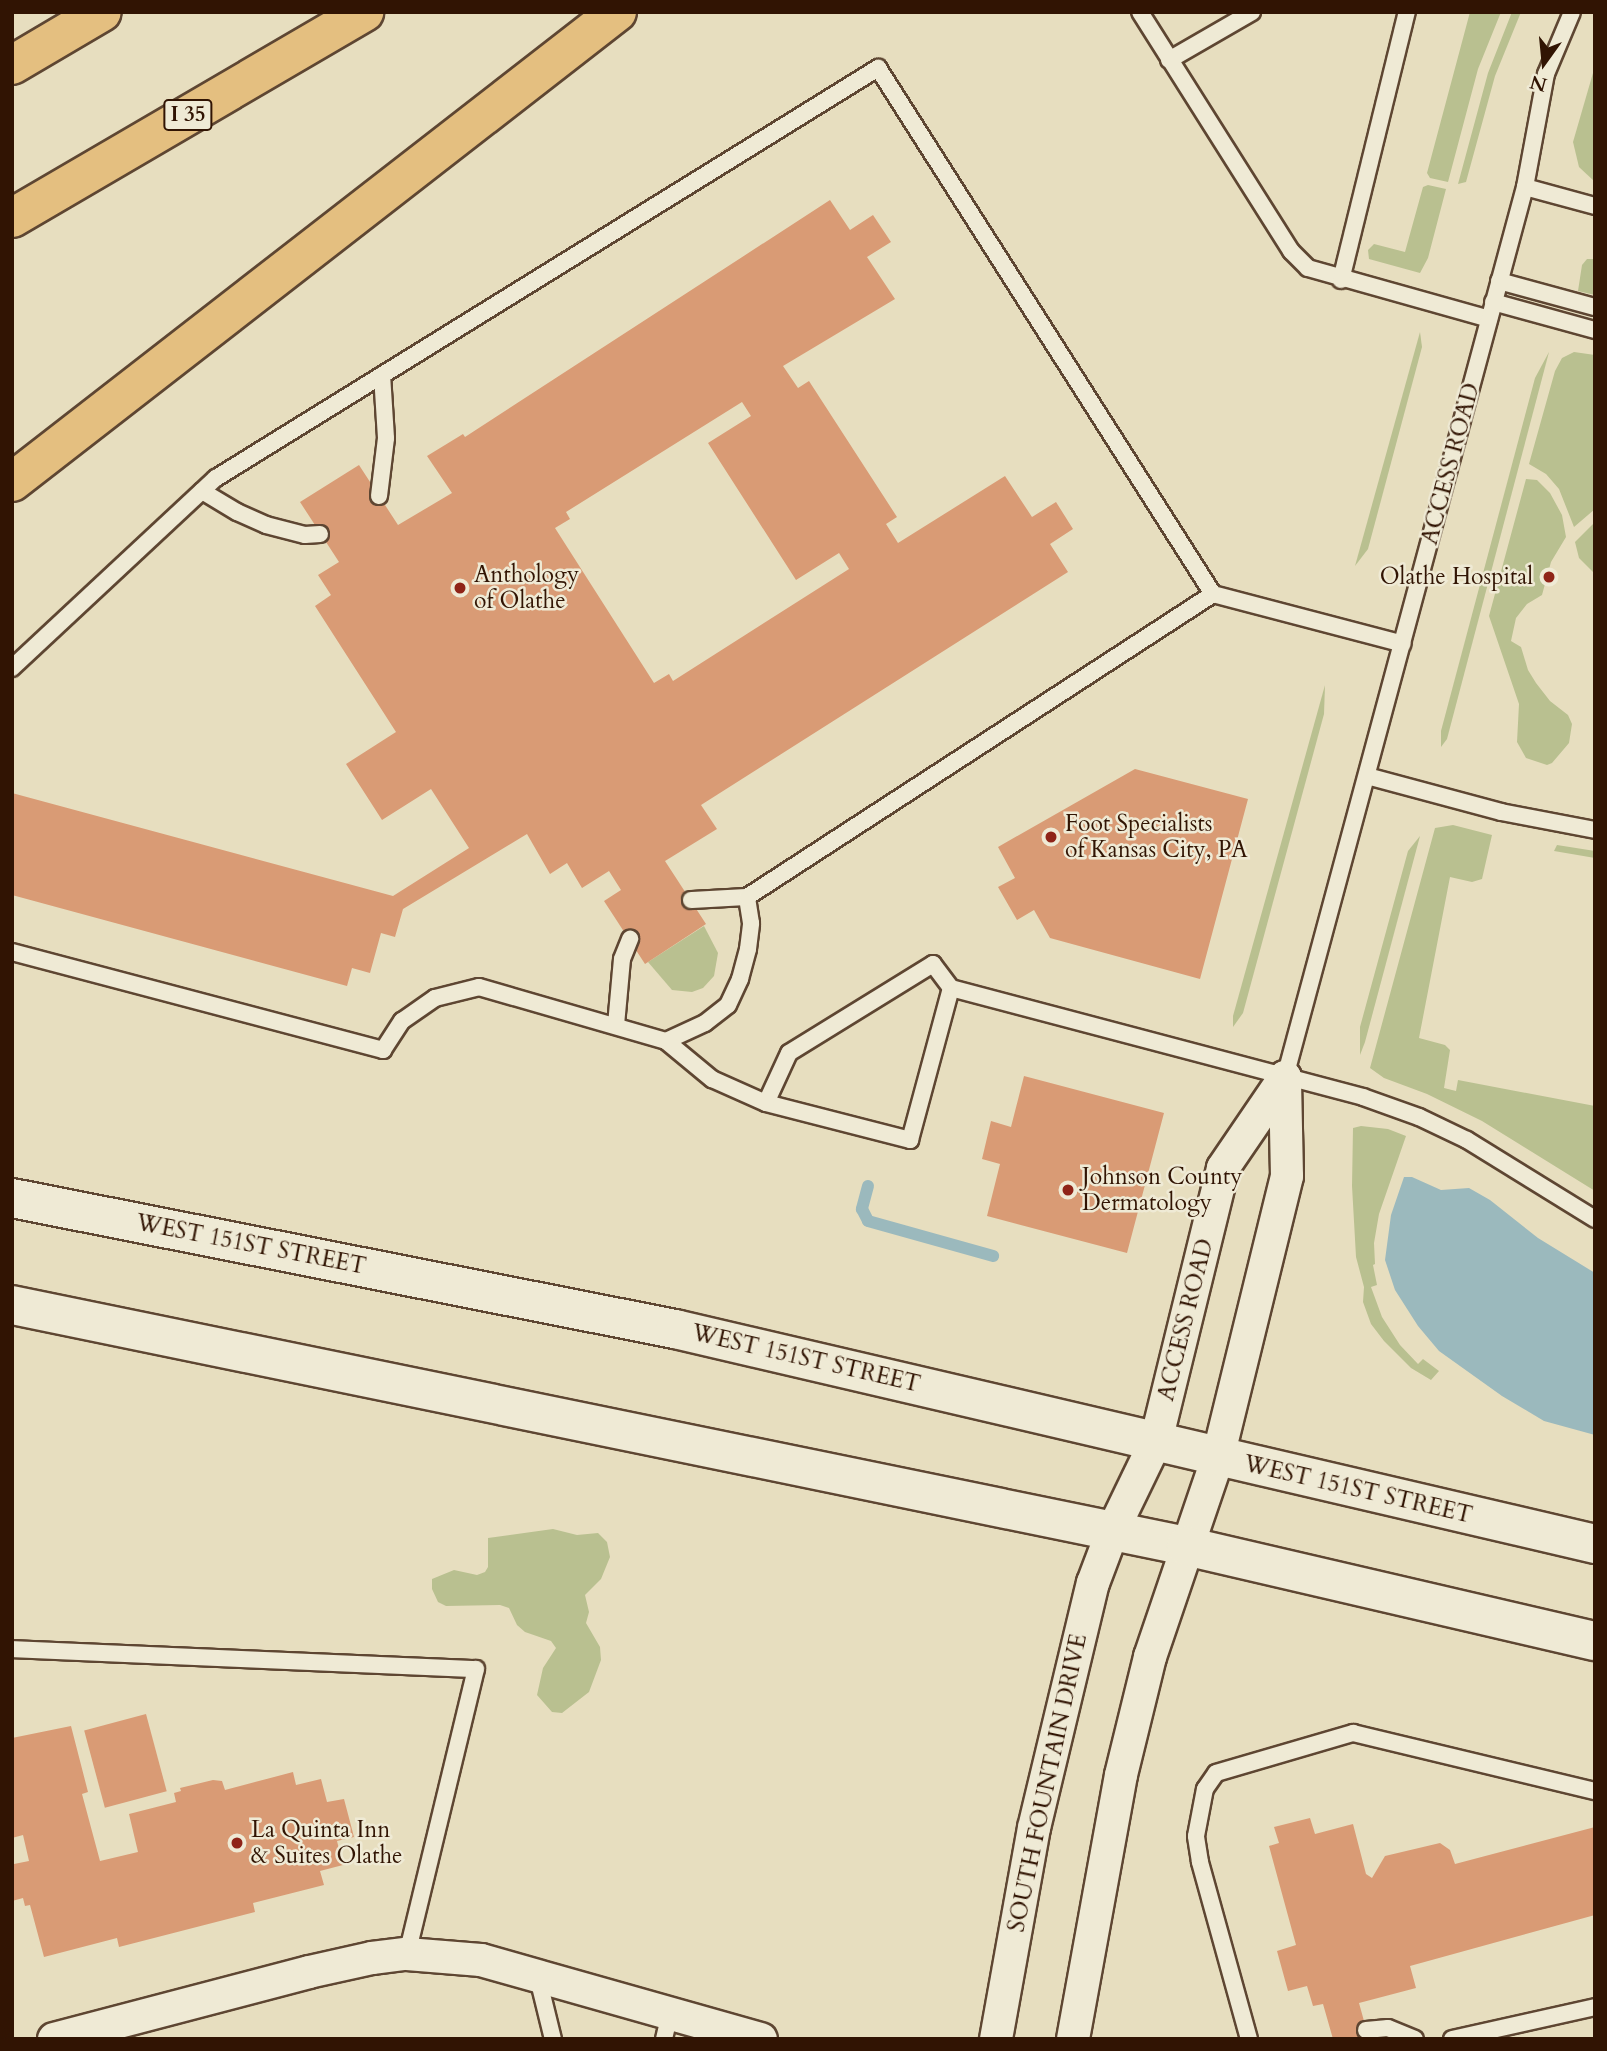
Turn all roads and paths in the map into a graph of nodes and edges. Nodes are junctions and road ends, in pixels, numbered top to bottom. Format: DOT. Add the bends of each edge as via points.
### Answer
graph roads {
  1 [pos="102,12"];
  2 [pos="364,12"];
  3 [pos="617,12"];
  4 [pos="1140,12"];
  5 [pos="1252,12"];
  6 [pos="1407,12"];
  7 [pos="1572,12"];
  8 [pos="1169,60"];
  9 [pos="12,65"];
  10 [pos="1525,187"];
  11 [pos="1595,206"];
  12 [pos="12,218"];
  13 [pos="1341,280"];
  14 [pos="1499,281"];
  15 [pos="1493,302"];
  16 [pos="1595,307"];
  17 [pos="1489,319"];
  18 [pos="1595,330"];
  19 [pos="382,375"];
  20 [pos="12,482"];
  21 [pos="202,491"];
  22 [pos="379,496"];
  23 [pos="320,534"];
  24 [pos="1213,594"];
  25 [pos="1403,644"];
  26 [pos="12,668"];
  27 [pos="1367,776"];
  28 [pos="1592,826"];
  29 [pos="747,897"];
  30 [pos="691,900"];
  31 [pos="630,939"];
  32 [pos="12,952"];
  33 [pos="951,988"];
  34 [pos="616,1025"];
  35 [pos="666,1041"];
  36 [pos="1285,1077"];
  37 [pos="766,1103"];
  38 [pos="12,1198"];
  39 [pos="1595,1219"];
  40 [pos="12,1305"];
  41 [pos="1156,1441"];
  42 [pos="1218,1457"];
  43 [pos="1113,1531"];
  44 [pos="1595,1544"];
  45 [pos="1186,1546"];
  46 [pos="1595,1641"];
  47 [pos="12,1649"];
  48 [pos="1595,1791"];
  49 [pos="407,1954"];
  50 [pos="537,1975"];
  51 [pos="1595,2007"];
  52 [pos="667,2026"];
  53 [pos="1366,2030"];
  54 [pos="54,2039"];
  55 [pos="553,2039"];
  56 [pos="761,2039"];
  57 [pos="996,2039"];
  58 [pos="1073,2039"];
  59 [pos="1249,2039"];
  60 [pos="1415,2039"];
  61 [pos="1452,2039"];
  1 -- 9 [label="highway"];
  2 -- 12 [label="highway, I 35"];
  3 -- 20 [label="highway"];
  4 -- 8 [label="lane"];
  5 -- 8 [label="lane"];
  6 -- 13 [label="lane"];
  7 -- 10 [label="lane, ACCESS ROAD" via="1546,74"];
  8 -- 13 [label="lane" via="1291,251 1308,268"];
  10 -- 11 [label="lane"];
  10 -- 14 [label="lane, ACCESS ROAD"];
  13 -- 17 [label="lane"];
  14 -- 15 [label="lane, ACCESS ROAD"];
  14 -- 16 [label="lane"];
  15 -- 17 [label="lane, ACCESS ROAD"];
  15 -- 18 [label="lane"];
  17 -- 25 [label="lane, ACCESS ROAD"];
  19 -- 21 [label="lane"];
  19 -- 22 [label="lane" via="386,438"];
  19 -- 24 [label="lane" via="878,68"];
  21 -- 23 [label="lane" via="266,525 305,536"];
  21 -- 26 [label="lane"];
  24 -- 25 [label="lane"];
  24 -- 29 [label="lane"];
  25 -- 27 [label="lane, ACCESS ROAD"];
  27 -- 28 [label="lane" via="1501,812"];
  27 -- 36 [label="lane, ACCESS ROAD"];
  29 -- 30 [label="lane"];
  29 -- 35 [label="lane" via="748,949 727,1005 705,1023"];
  31 -- 34 [label="lane" via="622,960"];
  32 -- 34 [label="lane" via="383,1050 402,1021 435,998 479,987"];
  33 -- 36 [label="lane"];
  33 -- 37 [label="lane" via="933,964 789,1053"];
  33 -- 37 [label="lane" via="910,1140"];
  34 -- 35 [label="lane"];
  35 -- 37 [label="lane" via="712,1079"];
  36 -- 39 [label="lane" via="1419,1117 1467,1140"];
  36 -- 41 [label="street, ACCESS ROAD" via="1223,1168"];
  36 -- 42 [label="street, ACCESS ROAD" via="1287,1176"];
  38 -- 41 [label="main road, WEST 151ST STREET" via="676,1329"];
  40 -- 43 [label="main road"];
  41 -- 42 [label="main road, WEST 151ST STREET"];
  41 -- 43 [label="street, ACCESS ROAD"];
  42 -- 44 [label="main road, WEST 151ST STREET"];
  42 -- 45 [label="street, ACCESS ROAD"];
  43 -- 45 [label="main road"];
  43 -- 57 [label="street, SOUTH FOUNTAIN DRIVE" via="1093,1583 1040,1803"];
  45 -- 46 [label="main road"];
  45 -- 58 [label="street" via="1150,1657 1121,1775"];
  47 -- 49 [label="lane" via="476,1669"];
  48 -- 59 [label="lane" via="1353,1733 1216,1773 1205,1789 1196,1836 1199,1862"];
  49 -- 50 [label="street" via="481,1960"];
  49 -- 54 [label="street" via="309,1972"];
  50 -- 52 [label="street"];
  50 -- 55 [label="lane"];
  51 -- 61 [label="lane"];
  52 -- 56 [label="street"];
  53 -- 60 [label="lane" via="1388,2028"];
}
